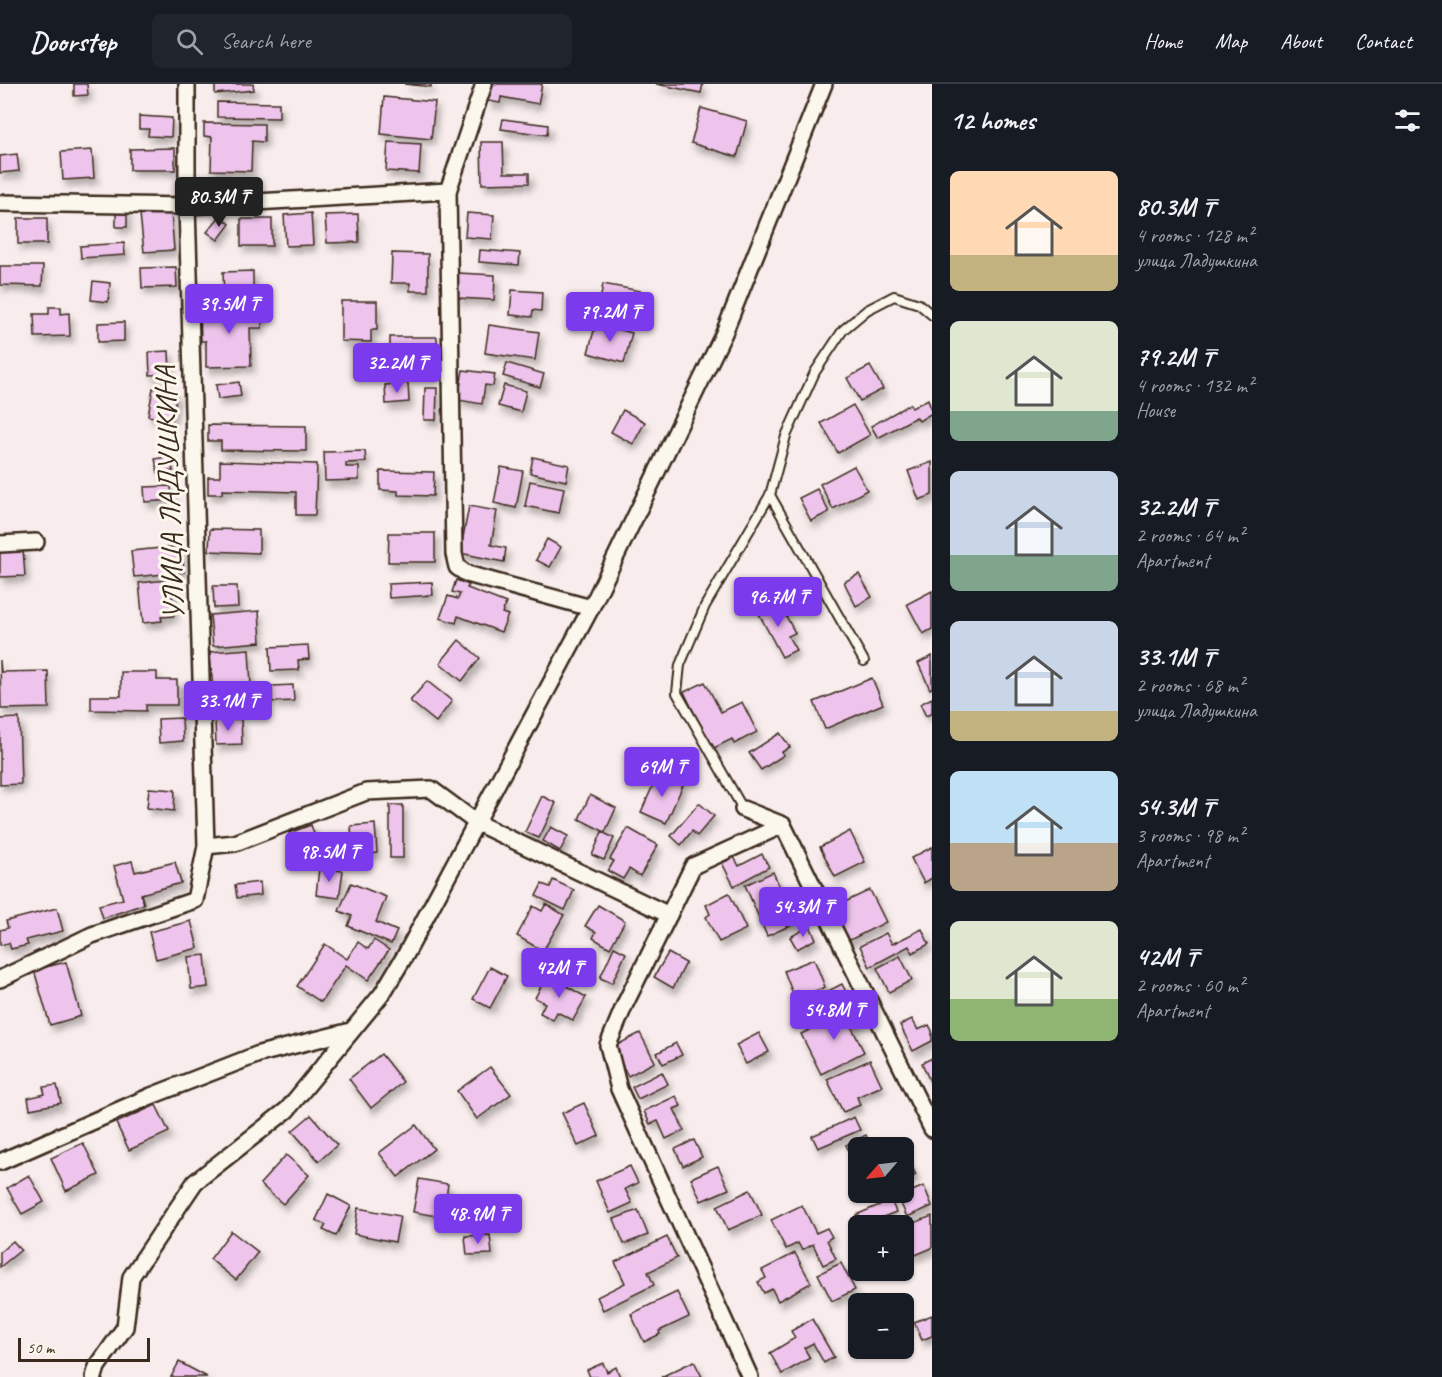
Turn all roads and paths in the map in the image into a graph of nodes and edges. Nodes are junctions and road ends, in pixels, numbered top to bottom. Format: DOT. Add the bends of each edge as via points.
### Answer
graph roads {
  1 [pos="187,84"];
  2 [pos="484,84"];
  3 [pos="824,84"];
  4 [pos="448,191"];
  5 [pos="0,203"];
  6 [pos="187,206"];
  7 [pos="932,315"];
  8 [pos="770,495"];
  9 [pos="36,542"];
  10 [pos="0,544"];
  11 [pos="591,608"];
  12 [pos="864,661"];
  13 [pos="743,809"];
  14 [pos="477,823"];
  15 [pos="783,825"];
  16 [pos="206,846"];
  17 [pos="669,915"];
  18 [pos="0,979"];
  19 [pos="351,1031"];
  20 [pos="932,1129"];
  21 [pos="0,1162"];
  22 [pos="94,1377"];
  23 [pos="750,1377"];
  1 -- 6 [label="street, УЛИЦА ЛАДУШКИНА"];
  2 -- 4 [label="street"];
  3 -- 11 [label="street" via="724,333"];
  4 -- 6 [label="street"];
  4 -- 11 [label="street" via="457,567 467,574"];
  5 -- 6 [label="street"];
  6 -- 16 [label="street, УЛИЦА ЛАДУШКИНА"];
  7 -- 8 [label="lane" via="919,304 894,296 867,310 843,330 815,372 786,436"];
  8 -- 12 [label="lane"];
  8 -- 13 [label="lane" via="705,606 680,665 677,693"];
  9 -- 10 [label="street"];
  11 -- 14 [label="street"];
  13 -- 15 [label="street"];
  14 -- 16 [label="street" via="431,789 366,792 235,843"];
  14 -- 17 [label="street"];
  14 -- 19 [label="street" via="382,994"];
  15 -- 17 [label="street" via="693,866"];
  15 -- 20 [label="street"];
  16 -- 18 [label="street, УЛИЦА ЛАДУШКИНА" via="195,900 92,935"];
  17 -- 23 [label="street" via="608,1045 619,1089"];
  19 -- 21 [label="street" via="259,1054"];
  19 -- 22 [label="street" via="287,1110 195,1182 131,1277 125,1327"];
}
